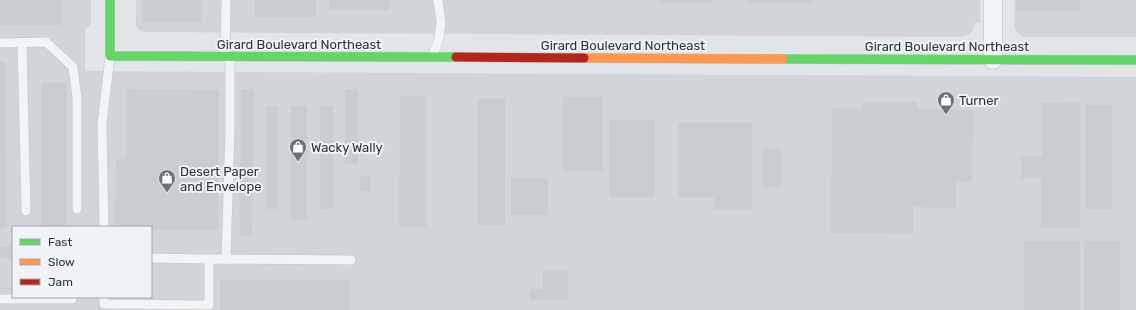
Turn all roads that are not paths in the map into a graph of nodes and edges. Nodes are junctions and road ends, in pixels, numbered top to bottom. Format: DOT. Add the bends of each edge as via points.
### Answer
graph roads {
  1 [pos="110,0"];
  2 [pos="226,0"];
  3 [pos="438,0"];
  4 [pos="994,0"];
  5 [pos="22,43"];
  6 [pos="0,44"];
  7 [pos="110,56"];
  8 [pos="228,57"];
  9 [pos="432,58"];
  10 [pos="993,60"];
  11 [pos="1136,60"];
  12 [pos="77,209"];
  13 [pos="26,211"];
  14 [pos="104,226"];
  15 [pos="152,258"];
  16 [pos="209,259"];
  17 [pos="226,259"];
  18 [pos="351,260"];
  19 [pos="72,298"];
  20 [pos="104,298"];
  21 [pos="0,299"];
  1 -- 7 [label="street"];
  2 -- 8 [label="lane"];
  3 -- 9 [label="lane" via="441,22 439,39"];
  4 -- 10 [label="street"];
  5 -- 6 [label="lane"];
  5 -- 12 [label="lane" via="46,42 73,67 77,98"];
  5 -- 13 [label="lane"];
  7 -- 8 [label="street, Girard Boulevard Northeast"];
  7 -- 14 [label="lane" via="102,124"];
  8 -- 9 [label="street, Girard Boulevard Northeast"];
  8 -- 17 [label="lane" via="230,130"];
  9 -- 10 [label="street, Girard Boulevard Northeast"];
  10 -- 11 [label="street, Girard Boulevard Northeast"];
  15 -- 16 [label="lane"];
  16 -- 17 [label="lane"];
  16 -- 20 [label="lane" via="209,305 104,304"];
  17 -- 18 [label="lane"];
  19 -- 21 [label="lane"];
}
